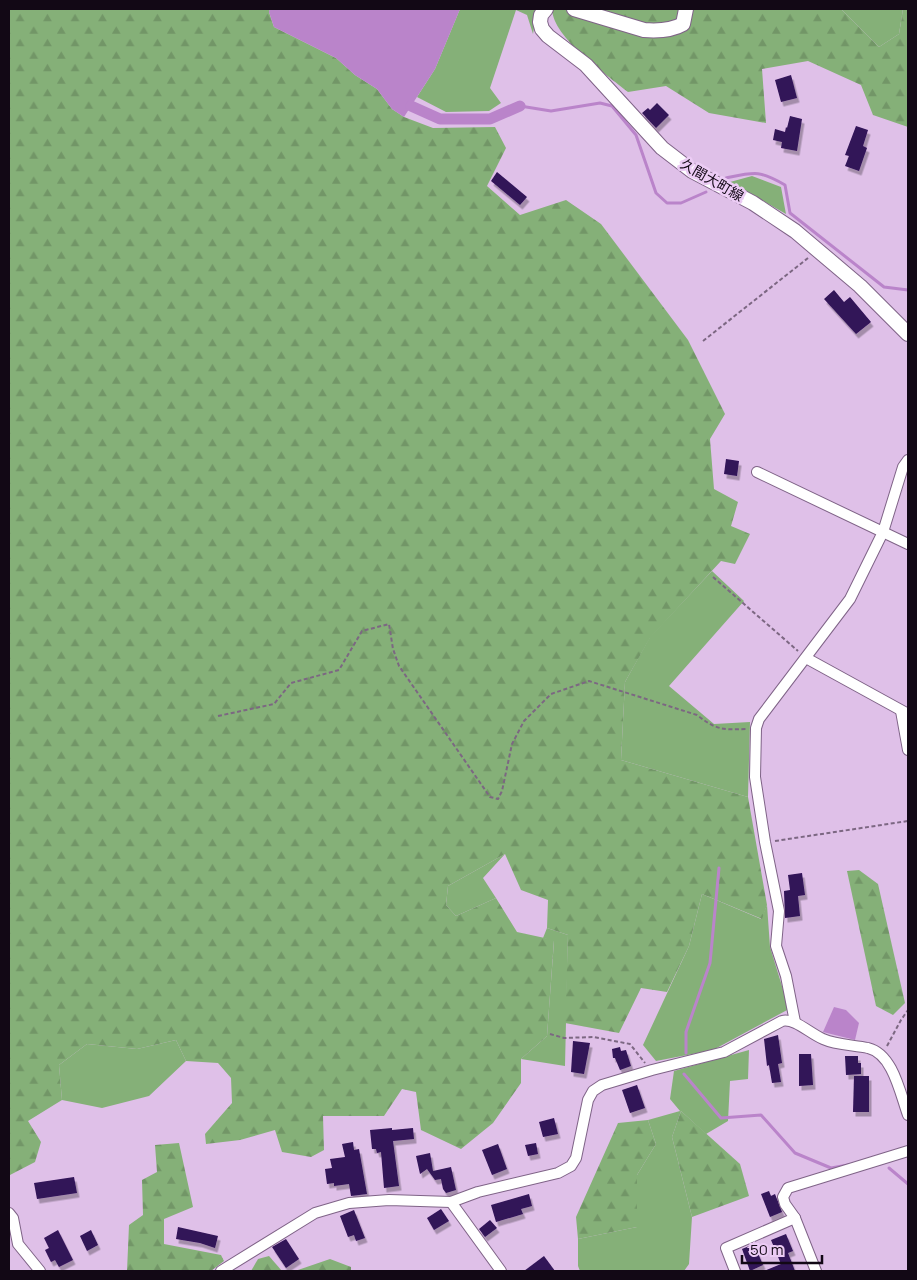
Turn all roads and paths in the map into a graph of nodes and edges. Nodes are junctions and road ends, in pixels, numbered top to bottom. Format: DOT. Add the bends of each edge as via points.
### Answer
graph roads {
  1 [pos="546,9"];
  2 [pos="574,9"];
  3 [pos="686,9"];
  4 [pos="818,250"];
  5 [pos="908,334"];
  6 [pos="702,340"];
  7 [pos="908,460"];
  8 [pos="757,472"];
  9 [pos="882,532"];
  10 [pos="908,544"];
  11 [pos="713,577"];
  12 [pos="806,658"];
  13 [pos="906,712"];
  14 [pos="218,716"];
  15 [pos="756,728"];
  16 [pos="908,750"];
  17 [pos="908,821"];
  18 [pos="765,842"];
  19 [pos="908,1010"];
  20 [pos="795,1022"];
  21 [pos="550,1034"];
  22 [pos="882,1055"];
  23 [pos="652,1070"];
  24 [pos="908,1114"];
  25 [pos="908,1152"];
  26 [pos="451,1202"];
  27 [pos="9,1213"];
  28 [pos="795,1218"];
  29 [pos="40,1271"];
  30 [pos="221,1271"];
  31 [pos="501,1271"];
  32 [pos="736,1271"];
  33 [pos="816,1271"];
  1 -- 4 [label="main road, 久間大町線" via="541,15 542,29 586,66 662,148 692,171 753,203"];
  2 -- 3 [label="main road" via="653,31 683,24"];
  4 -- 5 [label="main road, 久間大町線"];
  4 -- 6 [label="path"];
  7 -- 9 [label="street"];
  8 -- 9 [label="street"];
  9 -- 10 [label="street"];
  9 -- 12 [label="street" via="850,599"];
  11 -- 12 [label="path"];
  12 -- 13 [label="street"];
  12 -- 15 [label="street" via="759,719"];
  13 -- 16 [label="street"];
  14 -- 15 [label="path" via="274,704 291,683 339,670 362,631 389,624 392,649 399,666 490,797 498,799 502,791 512,744 524,721 551,694 589,681 697,715 710,725 726,730"];
  15 -- 18 [label="street" via="755,777"];
  17 -- 18 [label="path"];
  18 -- 20 [label="street" via="779,911 776,946"];
  19 -- 22 [label="path"];
  20 -- 22 [label="street" via="824,1040 871,1049"];
  20 -- 23 [label="street" via="782,1021 724,1052"];
  21 -- 23 [label="path" via="630,1044"];
  22 -- 24 [label="street" via="890,1065"];
  23 -- 26 [label="street" via="602,1085 593,1092 588,1100 576,1158 571,1166 558,1173 478,1192"];
  25 -- 28 [label="street" via="788,1188 783,1197"];
  26 -- 30 [label="street" via="389,1200 349,1203 324,1210"];
  26 -- 31 [label="street"];
  27 -- 29 [label="street" via="18,1244"];
  28 -- 32 [label="street" via="726,1248"];
  28 -- 33 [label="street"];
}
